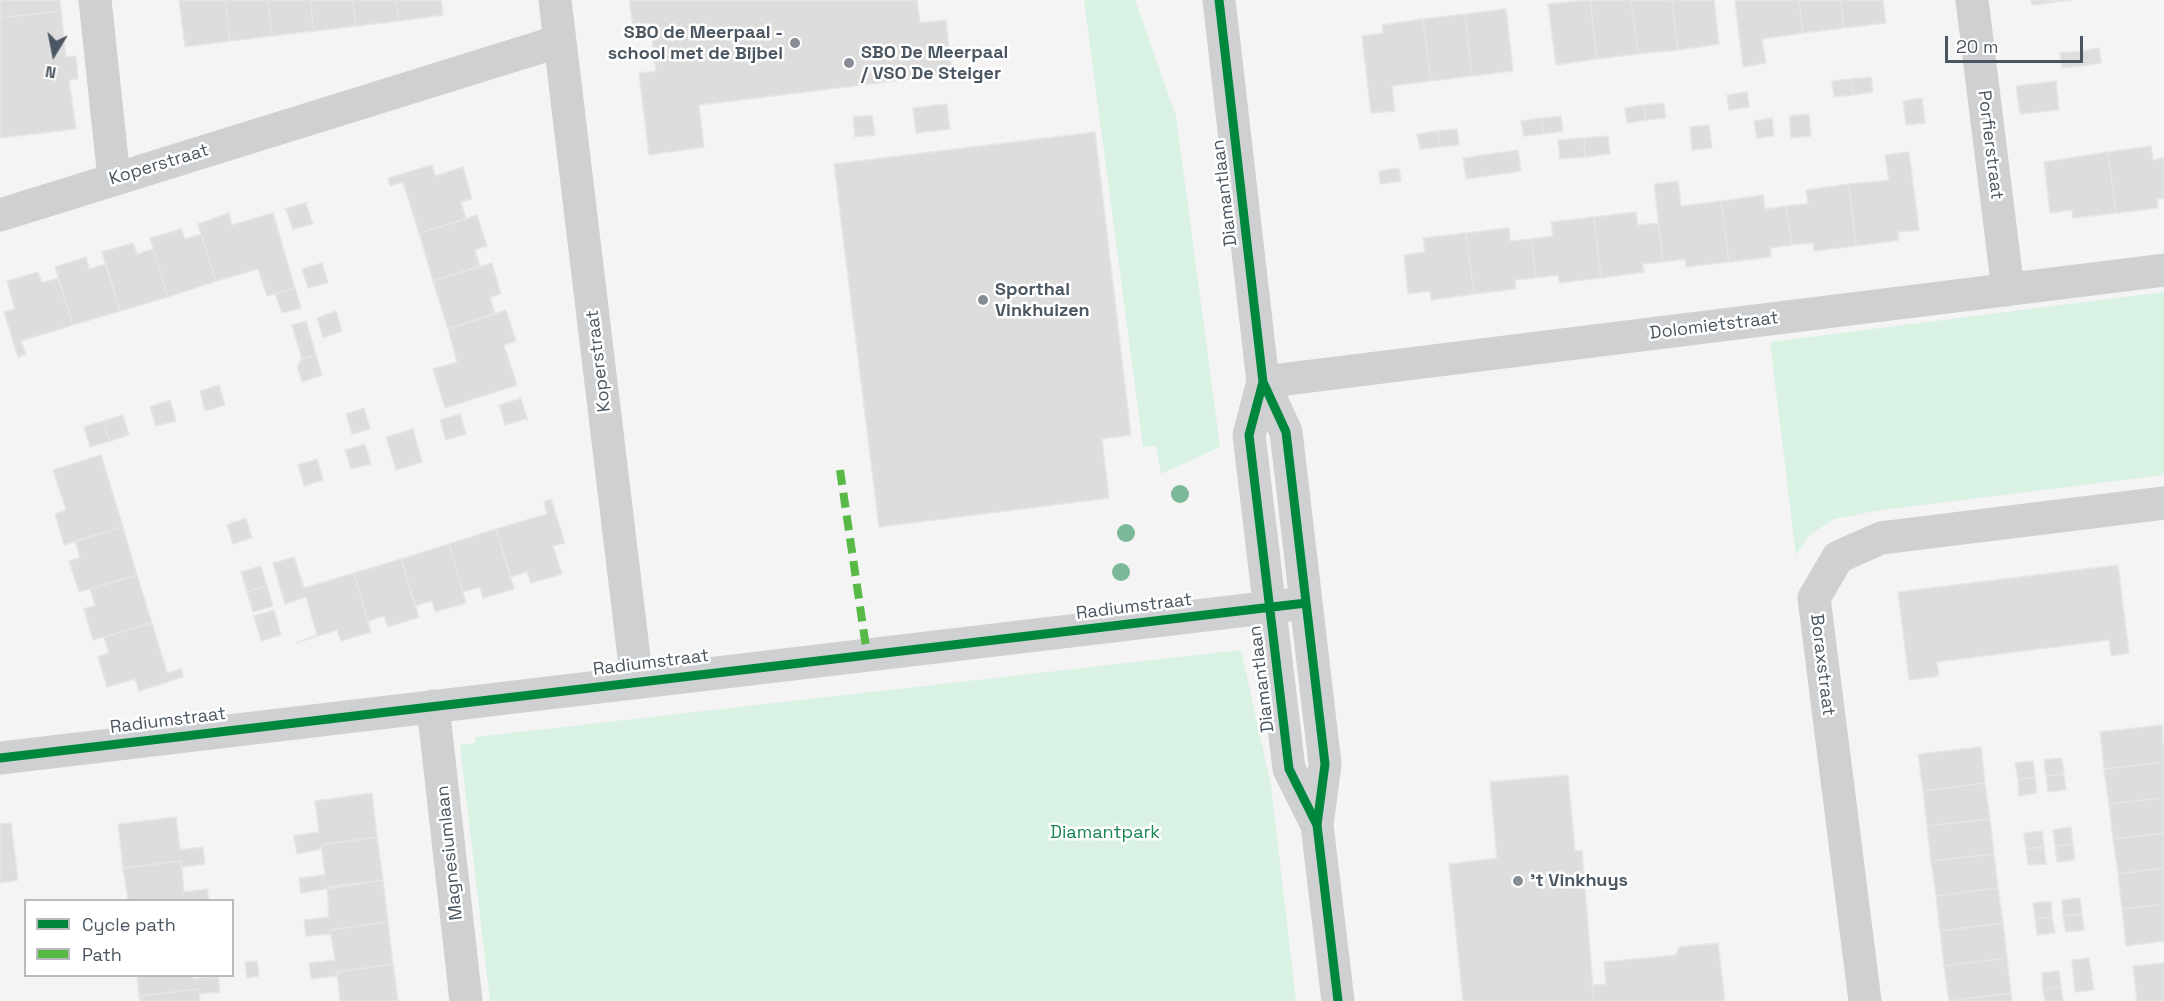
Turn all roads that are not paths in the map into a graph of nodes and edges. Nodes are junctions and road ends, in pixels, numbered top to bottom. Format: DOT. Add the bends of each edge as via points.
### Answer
graph roads {
  1 [pos="95,0"];
  2 [pos="555,0"];
  3 [pos="1219,0"];
  4 [pos="1972,0"];
  5 [pos="560,41"];
  6 [pos="114,178"];
  7 [pos="0,215"];
  8 [pos="2164,270"];
  9 [pos="2008,290"];
  10 [pos="1263,382"];
  11 [pos="2164,503"];
  12 [pos="1306,603"];
  13 [pos="1270,607"];
  14 [pos="637,682"];
  15 [pos="433,706"];
  16 [pos="0,758"];
  17 [pos="1317,825"];
  18 [pos="466,1001"];
  19 [pos="1338,1001"];
  20 [pos="1865,1001"];
  1 -- 6 [label="street"];
  2 -- 5 [label="street, Koperstraat"];
  3 -- 10 [label="street, Diamantlaan"];
  4 -- 9 [label="street, Porfierstraat"];
  5 -- 6 [label="street, Koperstraat"];
  5 -- 14 [label="street, Koperstraat"];
  6 -- 7 [label="street, Koperstraat"];
  8 -- 9 [label="street, Dolomietstraat"];
  9 -- 10 [label="street, Dolomietstraat"];
  10 -- 12 [label="street, Diamantlaan" via="1286,432"];
  10 -- 13 [label="street, Diamantlaan" via="1249,435"];
  11 -- 20 [label="street, Boraxstraat" via="1881,538 1838,557 1814,598"];
  12 -- 13 [label="street, Radiumstraat"];
  12 -- 17 [label="street, Diamantlaan" via="1325,764"];
  13 -- 14 [label="street, Radiumstraat"];
  13 -- 17 [label="street, Diamantlaan" via="1290,769"];
  14 -- 15 [label="street, Radiumstraat"];
  15 -- 16 [label="street, Radiumstraat"];
  15 -- 18 [label="street, Magnesiumlaan"];
  17 -- 19 [label="street, Diamantlaan"];
}
